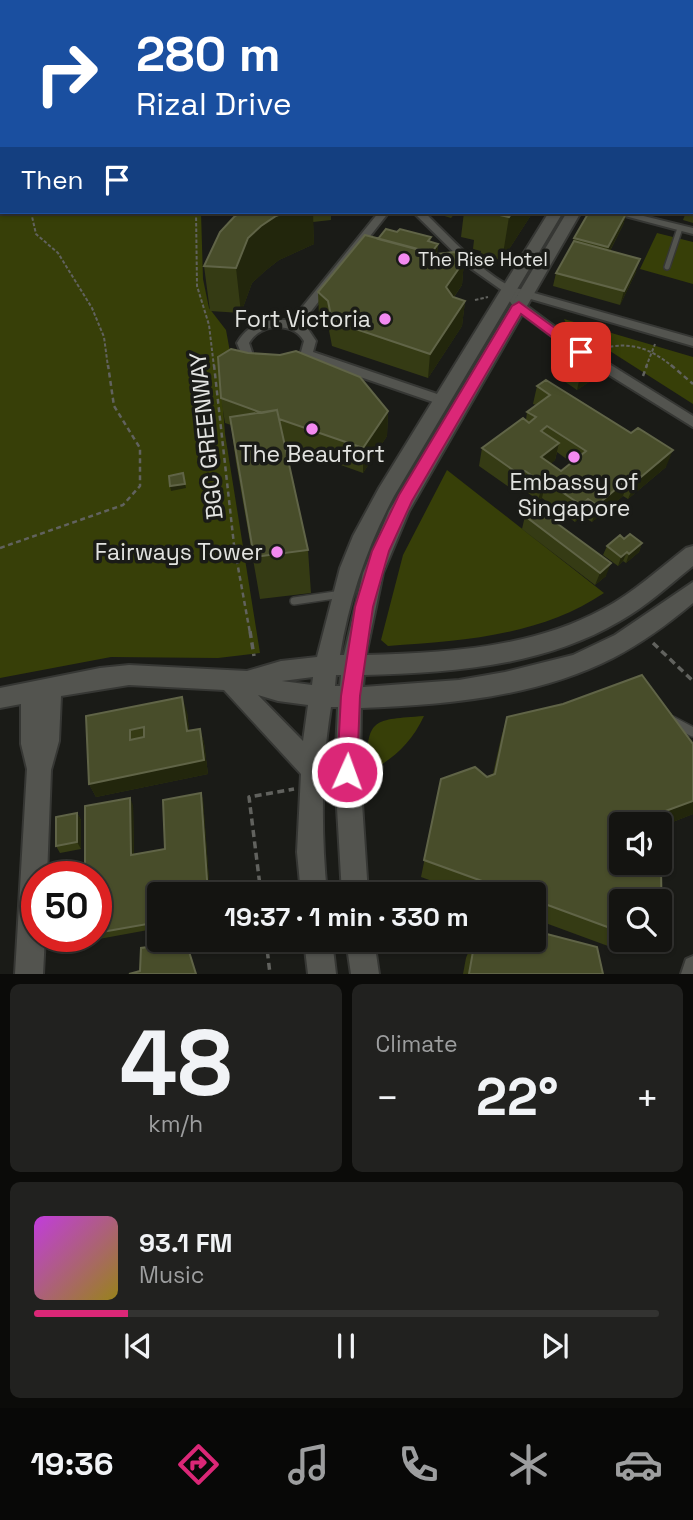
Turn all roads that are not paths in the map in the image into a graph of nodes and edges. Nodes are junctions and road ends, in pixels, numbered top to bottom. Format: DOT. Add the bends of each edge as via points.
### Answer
graph roads {
  1 [pos="382,214"];
  2 [pos="420,214"];
  3 [pos="555,214"];
  4 [pos="573,214"];
  5 [pos="623,214"];
  6 [pos="680,228"];
  7 [pos="693,231"];
  8 [pos="667,267"];
  9 [pos="518,296"];
  10 [pos="294,325"];
  11 [pos="693,342"];
  12 [pos="306,354"];
  13 [pos="441,400"];
  14 [pos="693,422"];
  15 [pos="693,554"];
  16 [pos="693,592"];
  17 [pos="343,594"];
  18 [pos="294,601"];
  19 [pos="354,664"];
  20 [pos="327,666"];
  21 [pos="238,680"];
  22 [pos="41,690"];
  23 [pos="321,695"];
  24 [pos="351,696"];
  25 [pos="0,698"];
  26 [pos="665,718"];
  27 [pos="693,732"];
  28 [pos="312,777"];
  29 [pos="313,882"];
  30 [pos="354,882"];
  31 [pos="319,952"];
  32 [pos="362,952"];
  33 [pos="693,966"];
  34 [pos="29,974"];
  35 [pos="322,974"];
  36 [pos="366,974"];
  37 [pos="691,974"];
  1 -- 10 [label="street"];
  2 -- 9 [label="street" via="473,265"];
  3 -- 9 [label="main road"];
  4 -- 9 [label="main road"];
  5 -- 6 [label="street"];
  6 -- 7 [label="street"];
  6 -- 8 [label="lane"];
  9 -- 11 [label="street"];
  9 -- 13 [label="main road"];
  9 -- 14 [label="street" via="591,358"];
  9 -- 19 [label="main road" via="392,526 373,572"];
  10 -- 12 [label="street" via="308,334"];
  10 -- 12 [label="street" via="273,323 253,330 243,343 244,350 256,362 278,366"];
  12 -- 13 [label="street"];
  13 -- 17 [label="main road" via="367,527"];
  15 -- 19 [label="main road" via="611,615 560,637 516,651 461,660"];
  16 -- 24 [label="main road" via="631,638 578,664 528,680 470,690"];
  17 -- 18 [label="lane"];
  17 -- 20 [label="main road"];
  19 -- 20 [label="main road"];
  19 -- 24 [label="main road"];
  20 -- 21 [label="main road"];
  20 -- 23 [label="main road"];
  21 -- 22 [label="main road" via="129,675"];
  21 -- 23 [label="main road" via="261,688"];
  21 -- 28 [label="main road"];
  22 -- 25 [label="main road"];
  22 -- 34 [label="main road" via="33,744 39,770"];
  23 -- 24 [label="main road"];
  23 -- 28 [label="main road"];
  24 -- 30 [label="main road" via="347,772"];
  26 -- 27 [label="lane"];
  28 -- 29 [label="main road"];
  31 -- 35 [label="main road"];
  32 -- 36 [label="main road"];
  33 -- 37 [label="street"];
}
